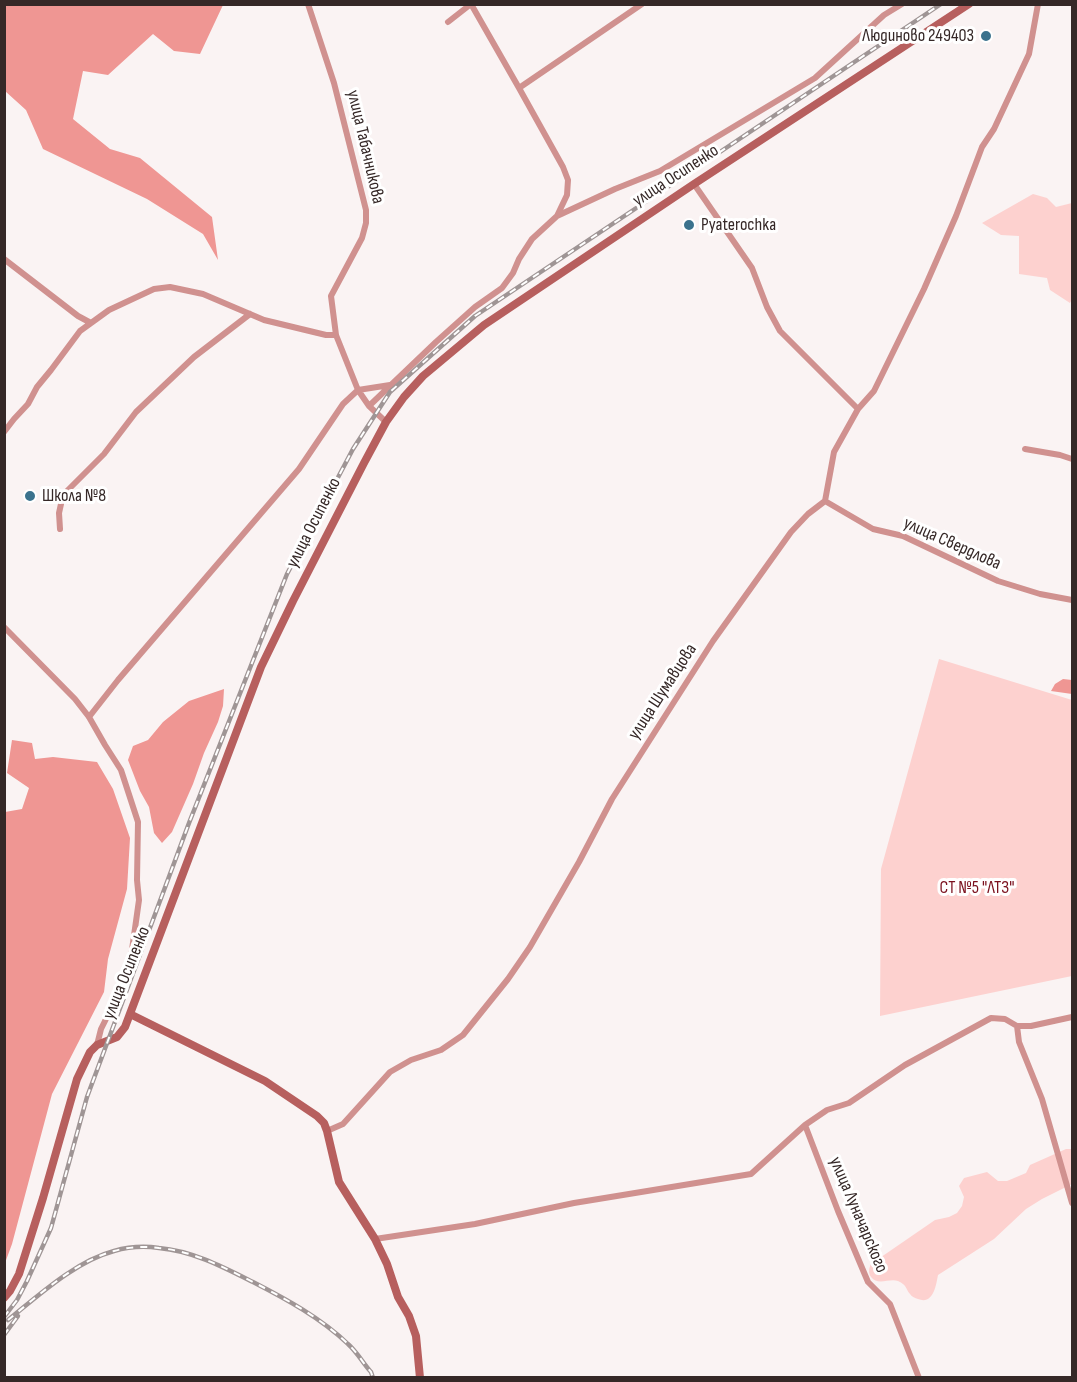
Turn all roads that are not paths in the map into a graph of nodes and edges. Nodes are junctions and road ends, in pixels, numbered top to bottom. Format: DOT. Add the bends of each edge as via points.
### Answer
graph roads {
  1 [pos="308,4"];
  2 [pos="471,4"];
  3 [pos="642,4"];
  4 [pos="902,4"];
  5 [pos="969,4"];
  6 [pos="1038,4"];
  7 [pos="448,22"];
  8 [pos="519,88"];
  9 [pos="694,184"];
  10 [pos="557,216"];
  11 [pos="4,259"];
  12 [pos="250,314"];
  13 [pos="91,323"];
  14 [pos="336,335"];
  15 [pos="390,385"];
  16 [pos="358,390"];
  17 [pos="369,405"];
  18 [pos="858,409"];
  19 [pos="386,422"];
  20 [pos="4,432"];
  21 [pos="1025,449"];
  22 [pos="1072,459"];
  23 [pos="825,501"];
  24 [pos="60,529"];
  25 [pos="1072,600"];
  26 [pos="4,627"];
  27 [pos="89,717"];
  28 [pos="130,1014"];
  29 [pos="1072,1017"];
  30 [pos="1017,1026"];
  31 [pos="97,1046"];
  32 [pos="805,1125"];
  33 [pos="327,1131"];
  34 [pos="1072,1203"];
  35 [pos="375,1239"];
  36 [pos="4,1298"];
  37 [pos="420,1377"];
  38 [pos="919,1377"];
  1 -- 14 [label="street, улица Табачникова" via="334,83 366,210 362,238 331,296"];
  2 -- 7 [label="street"];
  2 -- 8 [label="street"];
  3 -- 8 [label="street"];
  4 -- 10 [label="street" via="884,15 815,78 660,171"];
  5 -- 9 [label="street, улица Осипенко"];
  6 -- 18 [label="street" via="1029,54 982,147 924,289 874,391"];
  8 -- 10 [label="street" via="568,180 567,195"];
  9 -- 18 [label="street" via="752,268 780,331"];
  9 -- 19 [label="street, улица Осипенко" via="484,325 423,376"];
  10 -- 15 [label="street" via="532,239 502,288 475,307"];
  11 -- 13 [label="street"];
  12 -- 13 [label="street" via="203,294 170,287 154,289 120,304"];
  12 -- 14 [label="street"];
  12 -- 24 [label="street" via="194,357 136,412 104,454 63,495"];
  13 -- 20 [label="street" via="80,331"];
  14 -- 16 [label="street, улица Табачникова"];
  15 -- 16 [label="street"];
  15 -- 17 [label="street"];
  16 -- 17 [label="street, улица Табачникова"];
  16 -- 27 [label="street, улица Осипенко" via="299,469"];
  17 -- 19 [label="street, улица Табачникова"];
  18 -- 23 [label="street" via="834,452"];
  19 -- 28 [label="street, улица Осипенко" via="261,667"];
  21 -- 22 [label="street"];
  23 -- 25 [label="street, улица Свердлова" via="873,529 903,536 998,581"];
  23 -- 33 [label="street, улица Шумавцова" via="791,532 713,641 612,799 530,947 508,979 463,1035 441,1050 390,1072 343,1124"];
  26 -- 27 [label="street"];
  27 -- 31 [label="street" via="121,770 138,822 140,900 130,964"];
  28 -- 31 [label="street, улица Осипенко" via="117,1037"];
  28 -- 33 [label="street" via="265,1081 317,1116"];
  29 -- 30 [label="street"];
  30 -- 32 [label="street" via="1005,1019 991,1018"];
  30 -- 34 [label="street"];
  31 -- 36 [label="street, улица Осипенко" via="77,1078 19,1274"];
  32 -- 35 [label="street" via="751,1174"];
  32 -- 38 [label="street, улица Луначарского" via="868,1282 890,1304"];
  33 -- 35 [label="street" via="339,1182"];
  35 -- 37 [label="street" via="416,1336"];
}
